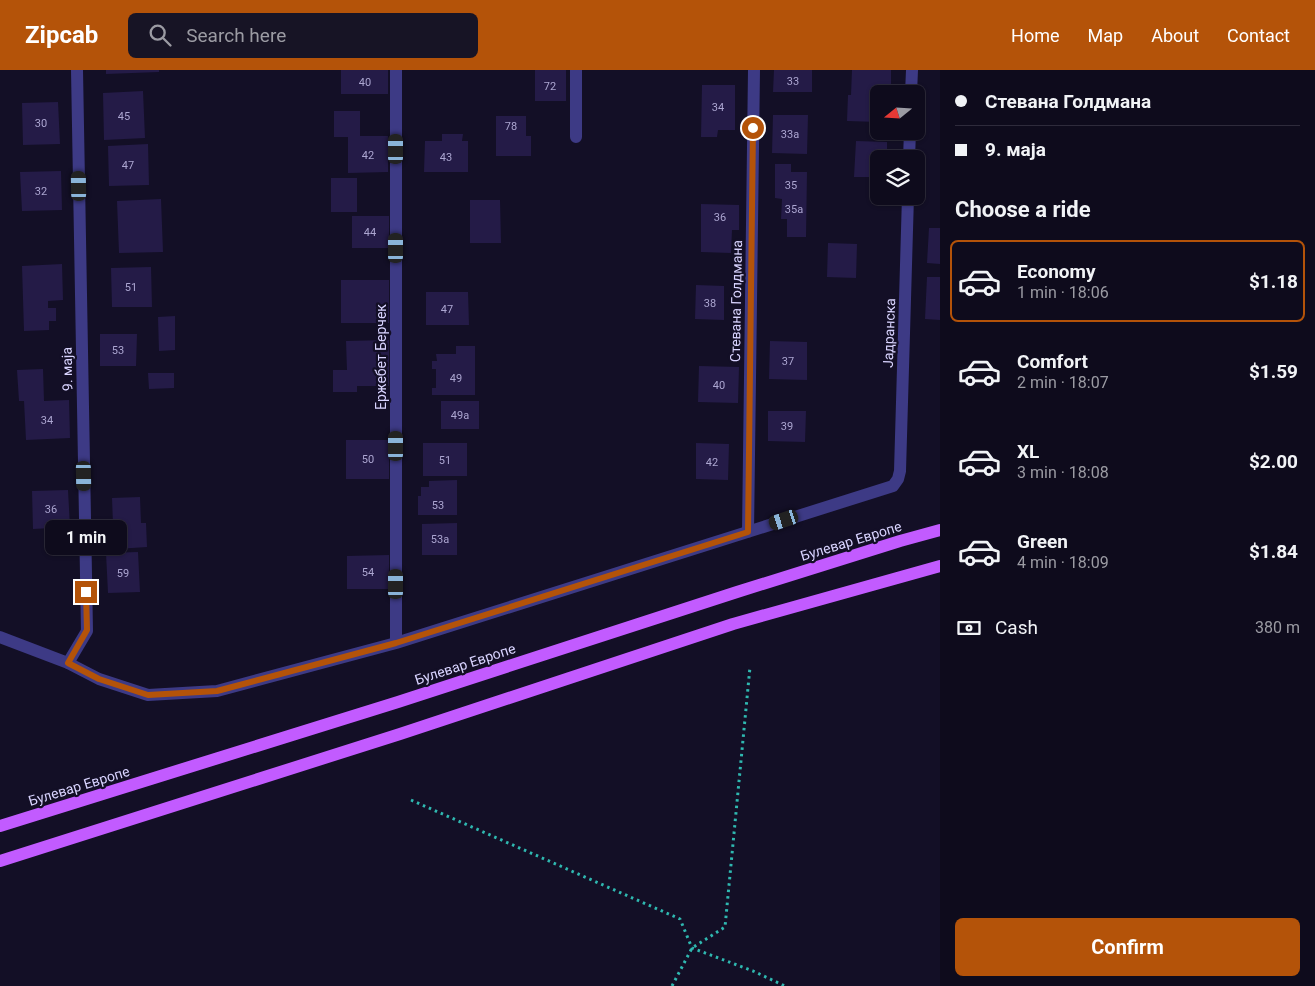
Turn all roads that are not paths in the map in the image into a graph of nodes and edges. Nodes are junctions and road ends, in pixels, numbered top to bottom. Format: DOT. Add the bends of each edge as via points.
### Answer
graph roads {
  1 [pos="77,70"];
  2 [pos="396,70"];
  3 [pos="576,70"];
  4 [pos="754,70"];
  5 [pos="912,70"];
  6 [pos="911,85"];
  7 [pos="576,137"];
  8 [pos="908,205"];
  9 [pos="940,530"];
  10 [pos="748,532"];
  11 [pos="940,566"];
  12 [pos="0,637"];
  13 [pos="396,643"];
  14 [pos="68,663"];
  15 [pos="0,826"];
  16 [pos="0,861"];
  1 -- 14 [label="street, 9. маја" via="87,630"];
  2 -- 13 [label="street, Ержебет Берчек"];
  3 -- 7 [label="street"];
  4 -- 10 [label="street, Стевана Голдмана"];
  5 -- 6 [label="street"];
  8 -- 10 [label="street, Јадранска" via="898,479 893,486"];
  9 -- 15 [label="main road, Булевар Европе"];
  10 -- 13 [label="street"];
  11 -- 16 [label="main road" via="733,624"];
  12 -- 14 [label="street"];
  13 -- 14 [label="street" via="217,691 148,695 99,679"];
}
